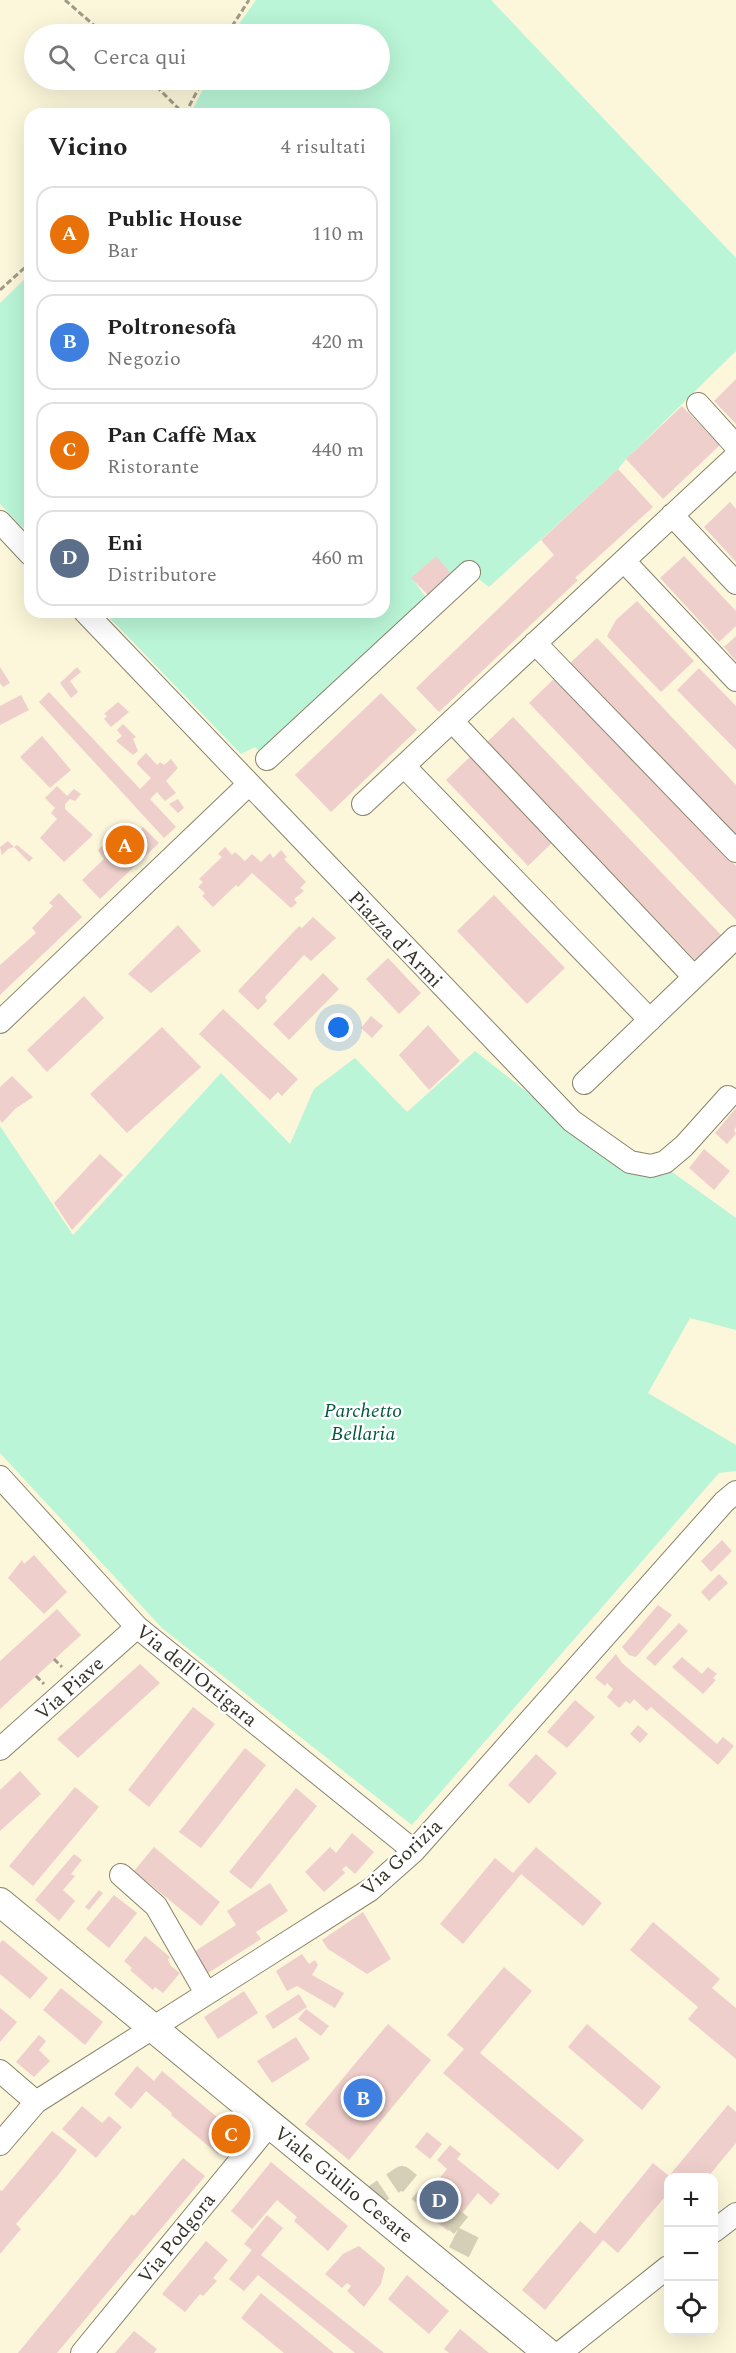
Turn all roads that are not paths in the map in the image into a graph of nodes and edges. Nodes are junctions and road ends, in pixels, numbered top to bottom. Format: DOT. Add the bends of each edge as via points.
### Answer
graph roads {
  1 [pos="698,404"];
  2 [pos="736,446"];
  3 [pos="736,456"];
  4 [pos="672,515"];
  5 [pos="0,522"];
  6 [pos="24,548"];
  7 [pos="624,561"];
  8 [pos="469,572"];
  9 [pos="736,583"];
  10 [pos="91,618"];
  11 [pos="536,643"];
  12 [pos="736,680"];
  13 [pos="452,721"];
  14 [pos="267,759"];
  15 [pos="404,766"];
  16 [pos="248,785"];
  17 [pos="363,804"];
  18 [pos="736,851"];
  19 [pos="736,937"];
  20 [pos="694,977"];
  21 [pos="650,1020"];
  22 [pos="0,1022"];
  23 [pos="584,1083"];
  24 [pos="728,1096"];
  25 [pos="0,1477"];
  26 [pos="736,1492"];
  27 [pos="137,1627"];
  28 [pos="0,1749"];
  29 [pos="414,1851"];
  30 [pos="121,1875"];
  31 [pos="0,1902"];
  32 [pos="206,1993"];
  33 [pos="153,2028"];
  34 [pos="0,2071"];
  35 [pos="36,2102"];
  36 [pos="270,2124"];
  37 [pos="0,2144"];
  38 [pos="736,2214"];
  39 [pos="718,2228"];
  40 [pos="664,2271"];
  41 [pos="82,2353"];
  42 [pos="548,2353"];
  43 [pos="560,2353"];
  1 -- 2 [label="street"];
  3 -- 4 [label="street"];
  4 -- 7 [label="street"];
  4 -- 9 [label="street"];
  5 -- 6 [label="street"];
  7 -- 11 [label="street"];
  7 -- 12 [label="street"];
  8 -- 14 [label="street"];
  10 -- 16 [label="street, Piazza d'Armi"];
  11 -- 13 [label="street"];
  11 -- 18 [label="street"];
  13 -- 15 [label="street"];
  13 -- 20 [label="street"];
  15 -- 17 [label="street"];
  15 -- 21 [label="street"];
  16 -- 22 [label="street"];
  16 -- 24 [label="street, Piazza d'Armi" via="572,1121 630,1162 651,1166 665,1162"];
  19 -- 20 [label="street"];
  20 -- 21 [label="street"];
  21 -- 23 [label="street"];
  25 -- 27 [label="street, Via dell'Ortigara"];
  26 -- 29 [label="street, Via Gorizia"];
  27 -- 28 [label="street, Via Piave"];
  27 -- 29 [label="street, Via dell'Ortigara"];
  29 -- 32 [label="street, Via Gorizia" via="370,1890"];
  30 -- 32 [label="street" via="156,1906"];
  31 -- 33 [label="main road, Viale Giulio Cesare"];
  32 -- 33 [label="street, Via Gorizia"];
  33 -- 35 [label="street, Via Gorizia"];
  33 -- 36 [label="main road, Viale Giulio Cesare"];
  34 -- 35 [label="street"];
  35 -- 37 [label="street, Via Gorizia"];
  36 -- 41 [label="street, Via Podgora"];
  36 -- 42 [label="main road, Viale Giulio Cesare"];
  38 -- 39 [label="street"];
  40 -- 43 [label="street"];
}
